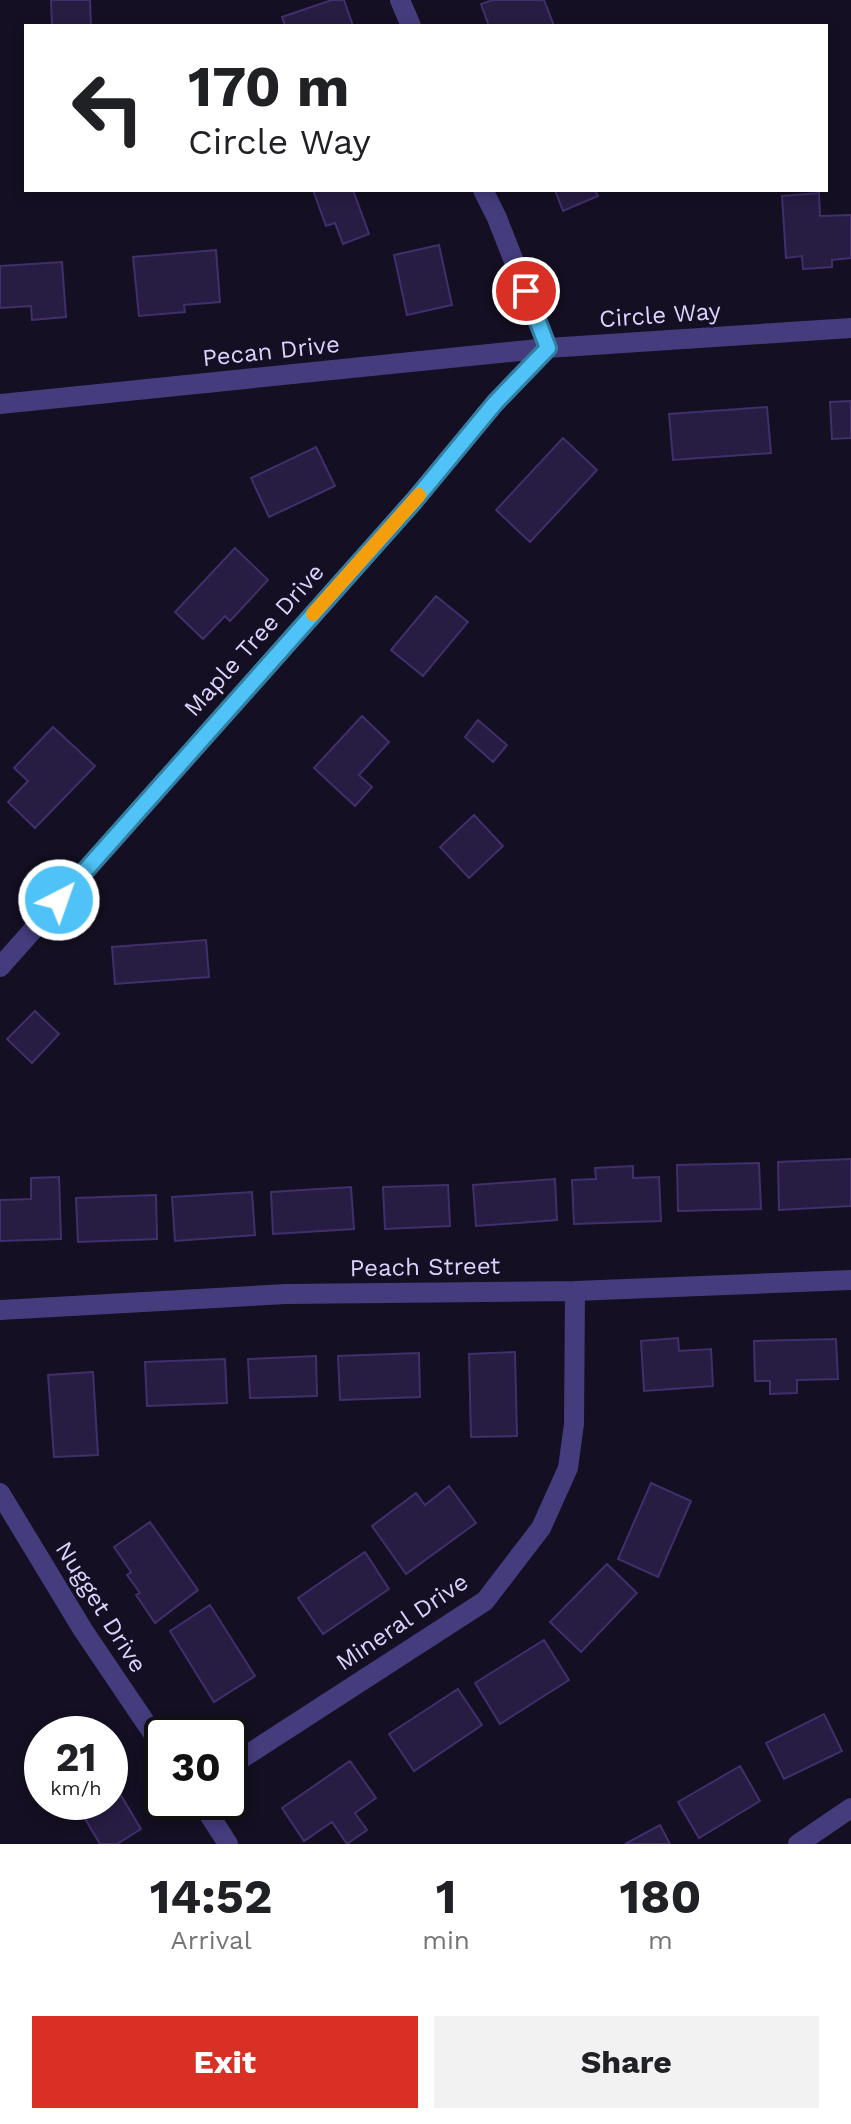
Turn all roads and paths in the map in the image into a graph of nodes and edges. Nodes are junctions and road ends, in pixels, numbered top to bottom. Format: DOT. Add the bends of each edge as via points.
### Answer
graph roads {
  1 [pos="400,0"];
  2 [pos="410,24"];
  3 [pos="484,192"];
  4 [pos="851,328"];
  5 [pos="548,348"];
  6 [pos="0,404"];
  7 [pos="0,967"];
  8 [pos="851,1280"];
  9 [pos="575,1291"];
  10 [pos="0,1310"];
  11 [pos="0,1493"];
  12 [pos="144,1720"];
  13 [pos="248,1754"];
  14 [pos="851,1808"];
  15 [pos="213,1820"];
  16 [pos="228,1844"];
  17 [pos="798,1844"];
  1 -- 2 [label="street"];
  3 -- 5 [label="street"];
  4 -- 5 [label="street, Circle Way"];
  5 -- 6 [label="street, Pecan Drive"];
  5 -- 7 [label="street, Maple Tree Drive"];
  8 -- 9 [label="street, Peach Street"];
  9 -- 10 [label="street, Peach Street" via="286,1294"];
  9 -- 13 [label="street, Mineral Drive" via="574,1424 568,1468 541,1528 485,1601"];
  11 -- 12 [label="street, Nugget Drive"];
  14 -- 17 [label="street"];
  15 -- 16 [label="street"];
}
